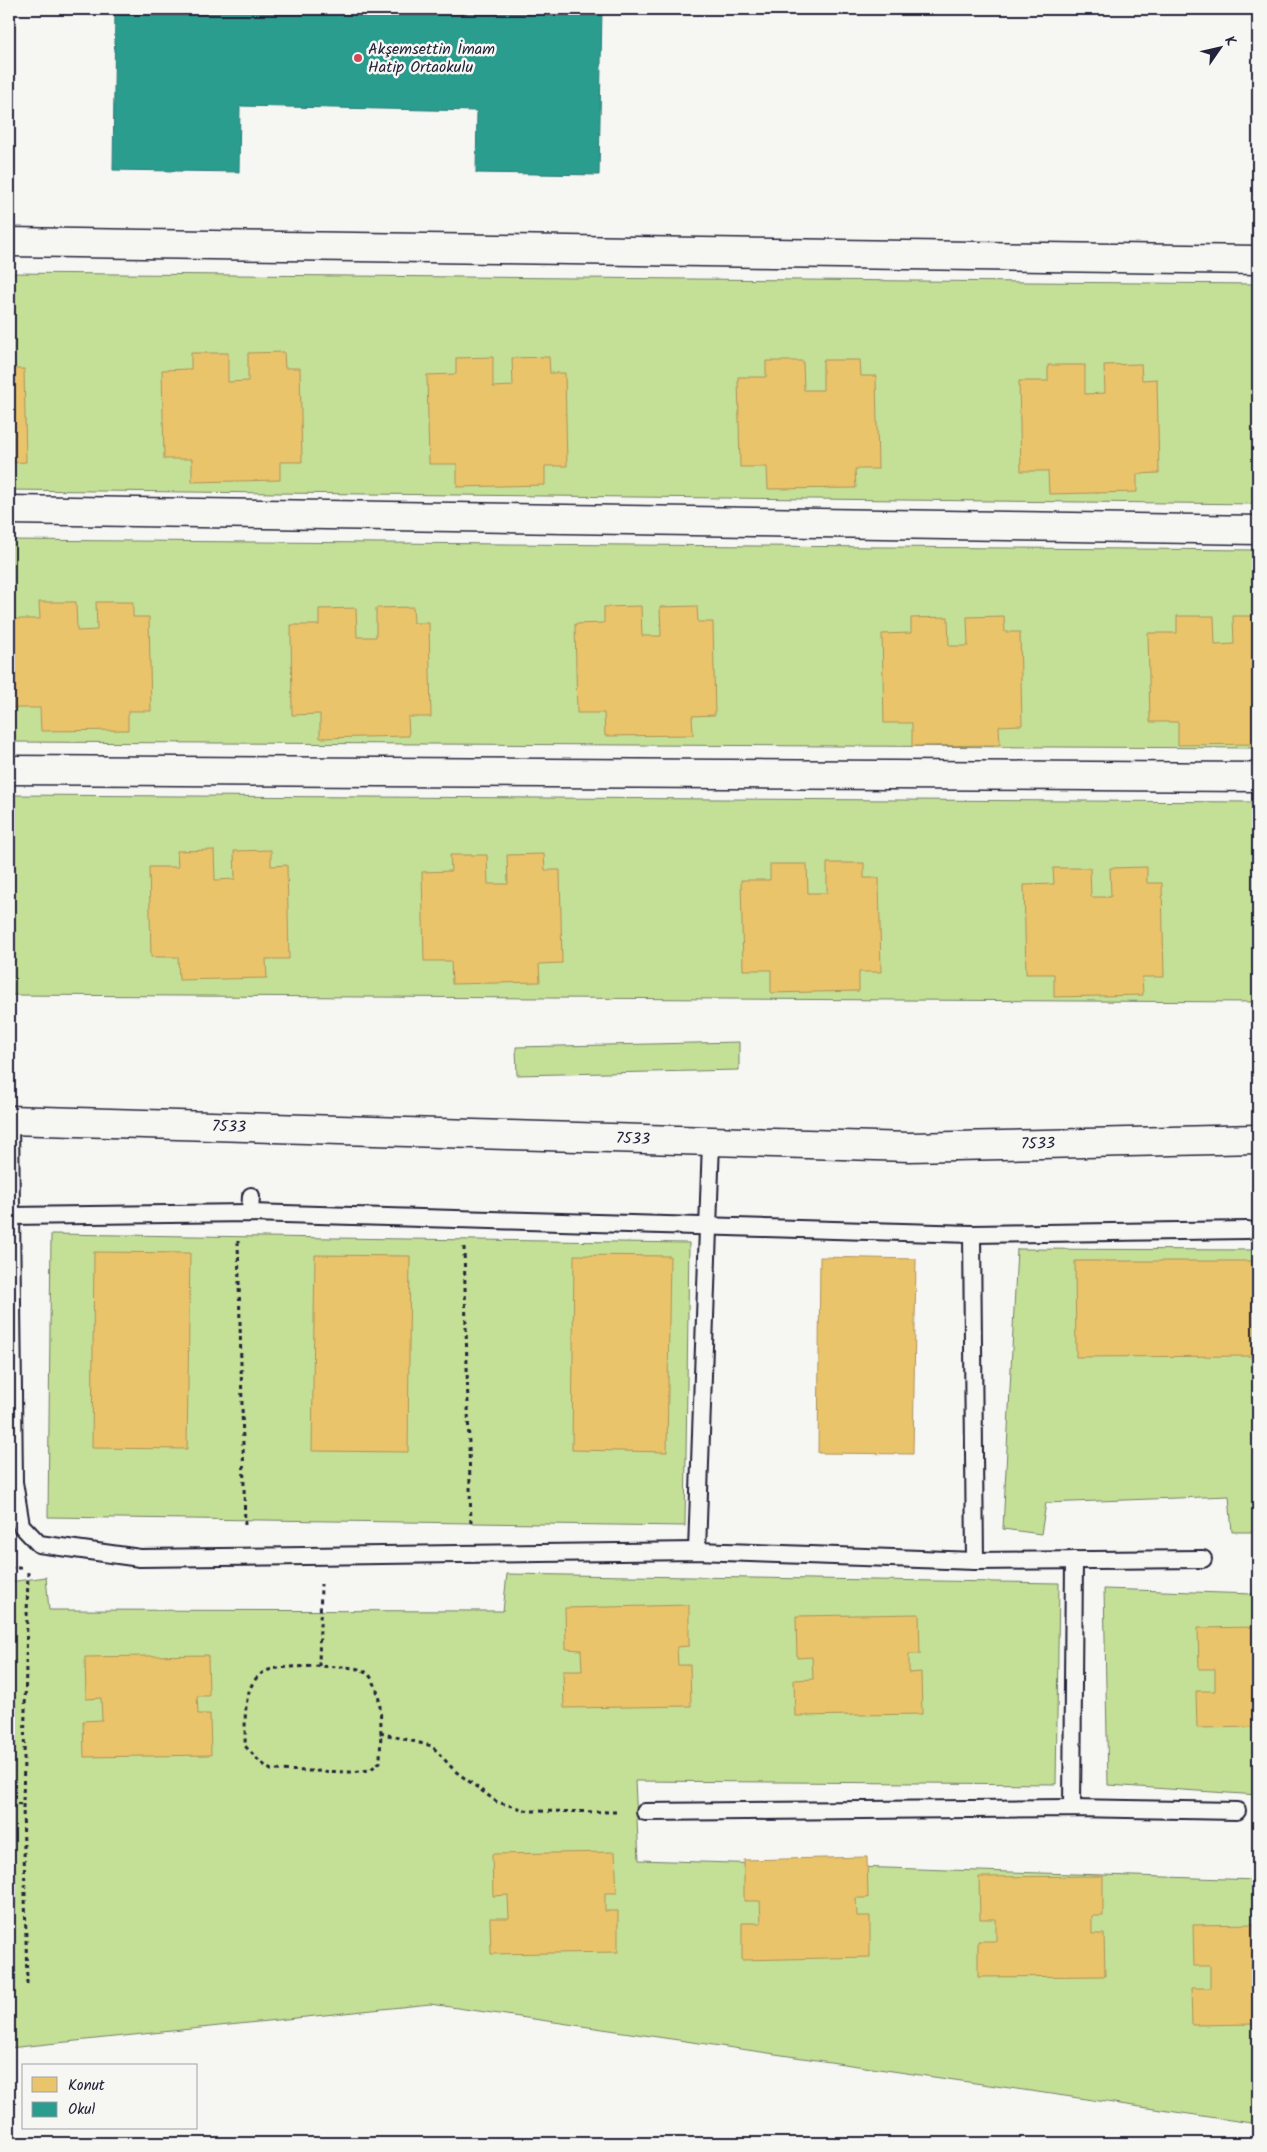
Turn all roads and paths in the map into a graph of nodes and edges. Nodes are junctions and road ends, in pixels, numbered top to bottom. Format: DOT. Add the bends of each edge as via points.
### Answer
graph roads {
  1 [pos="9,242"];
  2 [pos="1258,260"];
  3 [pos="9,510"];
  4 [pos="1258,530"];
  5 [pos="9,770"];
  6 [pos="1258,777"];
  7 [pos="9,1120"];
  8 [pos="1258,1139"];
  9 [pos="711,1141"];
  10 [pos="251,1196"];
  11 [pos="243,1213"];
  12 [pos="10,1216"];
  13 [pos="463,1219"];
  14 [pos="708,1226"];
  15 [pos="1248,1230"];
  16 [pos="972,1234"];
  17 [pos="697,1551"];
  18 [pos="472,1554"];
  19 [pos="321,1556"];
  20 [pos="246,1557"];
  21 [pos="1203,1559"];
  22 [pos="1074,1560"];
  23 [pos="975,1561"];
  24 [pos="9,1568"];
  25 [pos="319,1666"];
  26 [pos="380,1733"];
  27 [pos="9,1804"];
  28 [pos="23,1804"];
  29 [pos="1072,1808"];
  30 [pos="1237,1811"];
  31 [pos="645,1812"];
  32 [pos="27,1984"];
  1 -- 2 [label="street"];
  3 -- 4 [label="street"];
  5 -- 6 [label="street"];
  7 -- 9 [label="street, 7533"];
  7 -- 12 [label="lane"];
  8 -- 9 [label="street, 7533" via="910,1147"];
  9 -- 14 [label="lane"];
  10 -- 11 [label="lane"];
  11 -- 12 [label="lane"];
  11 -- 13 [label="lane"];
  11 -- 20 [label="path"];
  12 -- 20 [label="lane" via="14,1482 21,1525 39,1544 140,1558"];
  13 -- 14 [label="lane"];
  13 -- 18 [label="path"];
  14 -- 16 [label="lane"];
  14 -- 17 [label="lane"];
  15 -- 16 [label="lane"];
  16 -- 23 [label="lane"];
  17 -- 18 [label="lane"];
  17 -- 23 [label="lane"];
  18 -- 19 [label="lane"];
  19 -- 20 [label="lane"];
  19 -- 25 [label="path"];
  21 -- 22 [label="lane"];
  22 -- 23 [label="lane"];
  22 -- 29 [label="lane"];
  24 -- 28 [label="path" via="28,1568"];
  25 -- 26 [label="path" via="362,1670 375,1681"];
  25 -- 26 [label="path" via="268,1670 256,1679 248,1692 245,1746 271,1770 351,1772 370,1770 380,1762"];
  26 -- 31 [label="path" via="432,1746 455,1771 497,1802 528,1811"];
  27 -- 28 [label="path"];
  28 -- 32 [label="path"];
  29 -- 30 [label="lane"];
  29 -- 31 [label="lane"];
}
